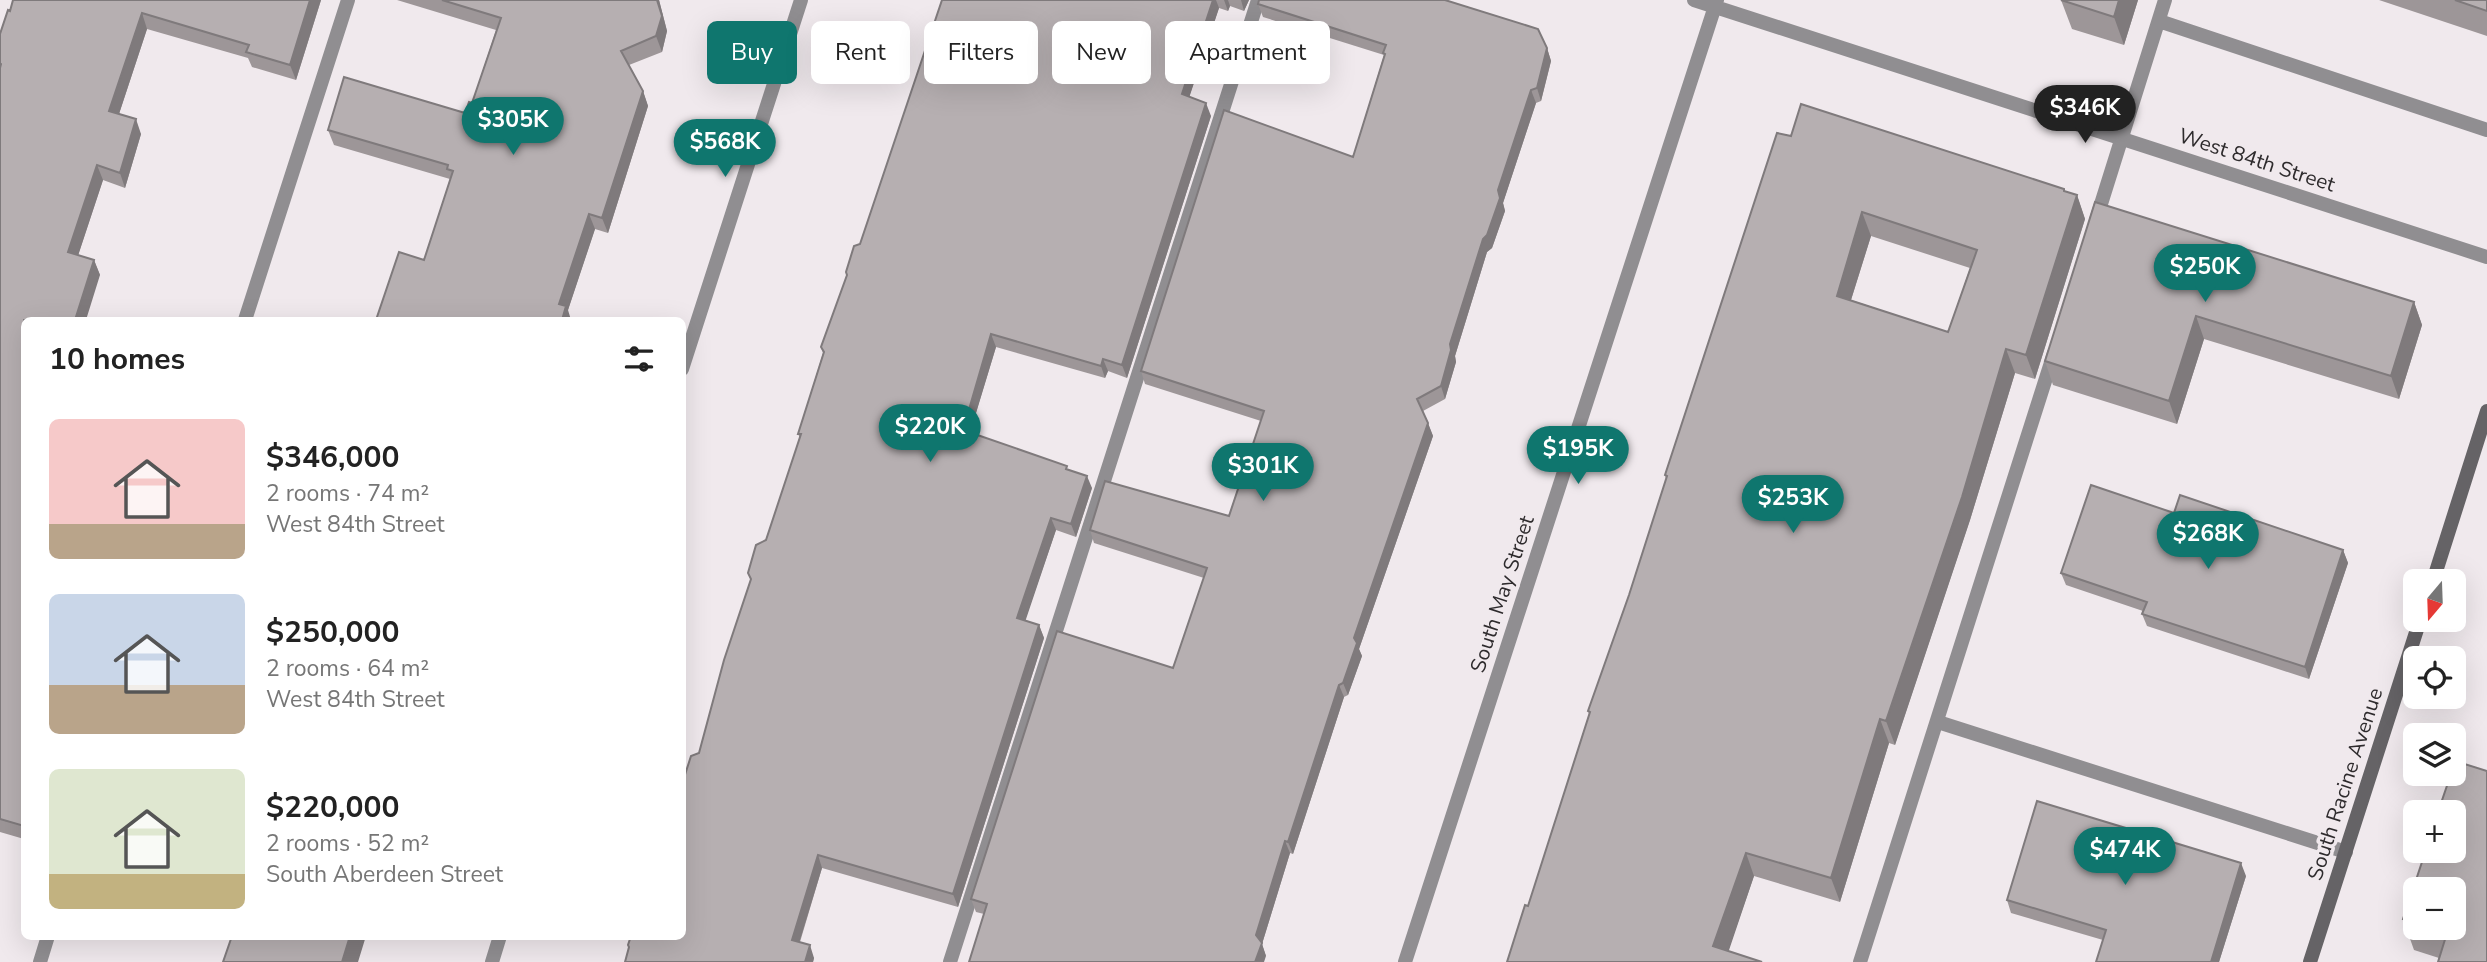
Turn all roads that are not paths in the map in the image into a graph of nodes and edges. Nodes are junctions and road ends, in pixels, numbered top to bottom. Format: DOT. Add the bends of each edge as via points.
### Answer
graph roads {
  1 [pos="348,0"];
  2 [pos="801,0"];
  3 [pos="1258,0"];
  4 [pos="1694,0"];
  5 [pos="2165,0"];
  6 [pos="1716,4"];
  7 [pos="2159,21"];
  8 [pos="2487,130"];
  9 [pos="2122,138"];
  10 [pos="2090,238"];
  11 [pos="2487,257"];
  12 [pos="246,317"];
  13 [pos="2057,343"];
  14 [pos="686,357"];
  15 [pos="2487,411"];
  16 [pos="2436,569"];
  17 [pos="2416,632"];
  18 [pos="1938,722"];
  19 [pos="2346,852"];
  20 [pos="47,940"];
  21 [pos="499,940"];
  22 [pos="40,962"];
  23 [pos="492,962"];
  24 [pos="950,962"];
  25 [pos="1405,962"];
  26 [pos="1860,962"];
  27 [pos="2310,962"];
  1 -- 12 [label="street"];
  2 -- 14 [label="street"];
  3 -- 24 [label="street"];
  4 -- 6 [label="street, West 84th Street"];
  5 -- 7 [label="street"];
  6 -- 9 [label="street, West 84th Street"];
  6 -- 25 [label="street, South May Street"];
  7 -- 8 [label="street"];
  7 -- 9 [label="street"];
  9 -- 10 [label="street"];
  9 -- 11 [label="street, West 84th Street"];
  13 -- 18 [label="street"];
  15 -- 16 [label="street"];
  17 -- 19 [label="street, South Racine Avenue"];
  18 -- 19 [label="street"];
  18 -- 26 [label="street"];
  19 -- 27 [label="street, South Racine Avenue"];
  20 -- 22 [label="street"];
  21 -- 23 [label="street"];
}
